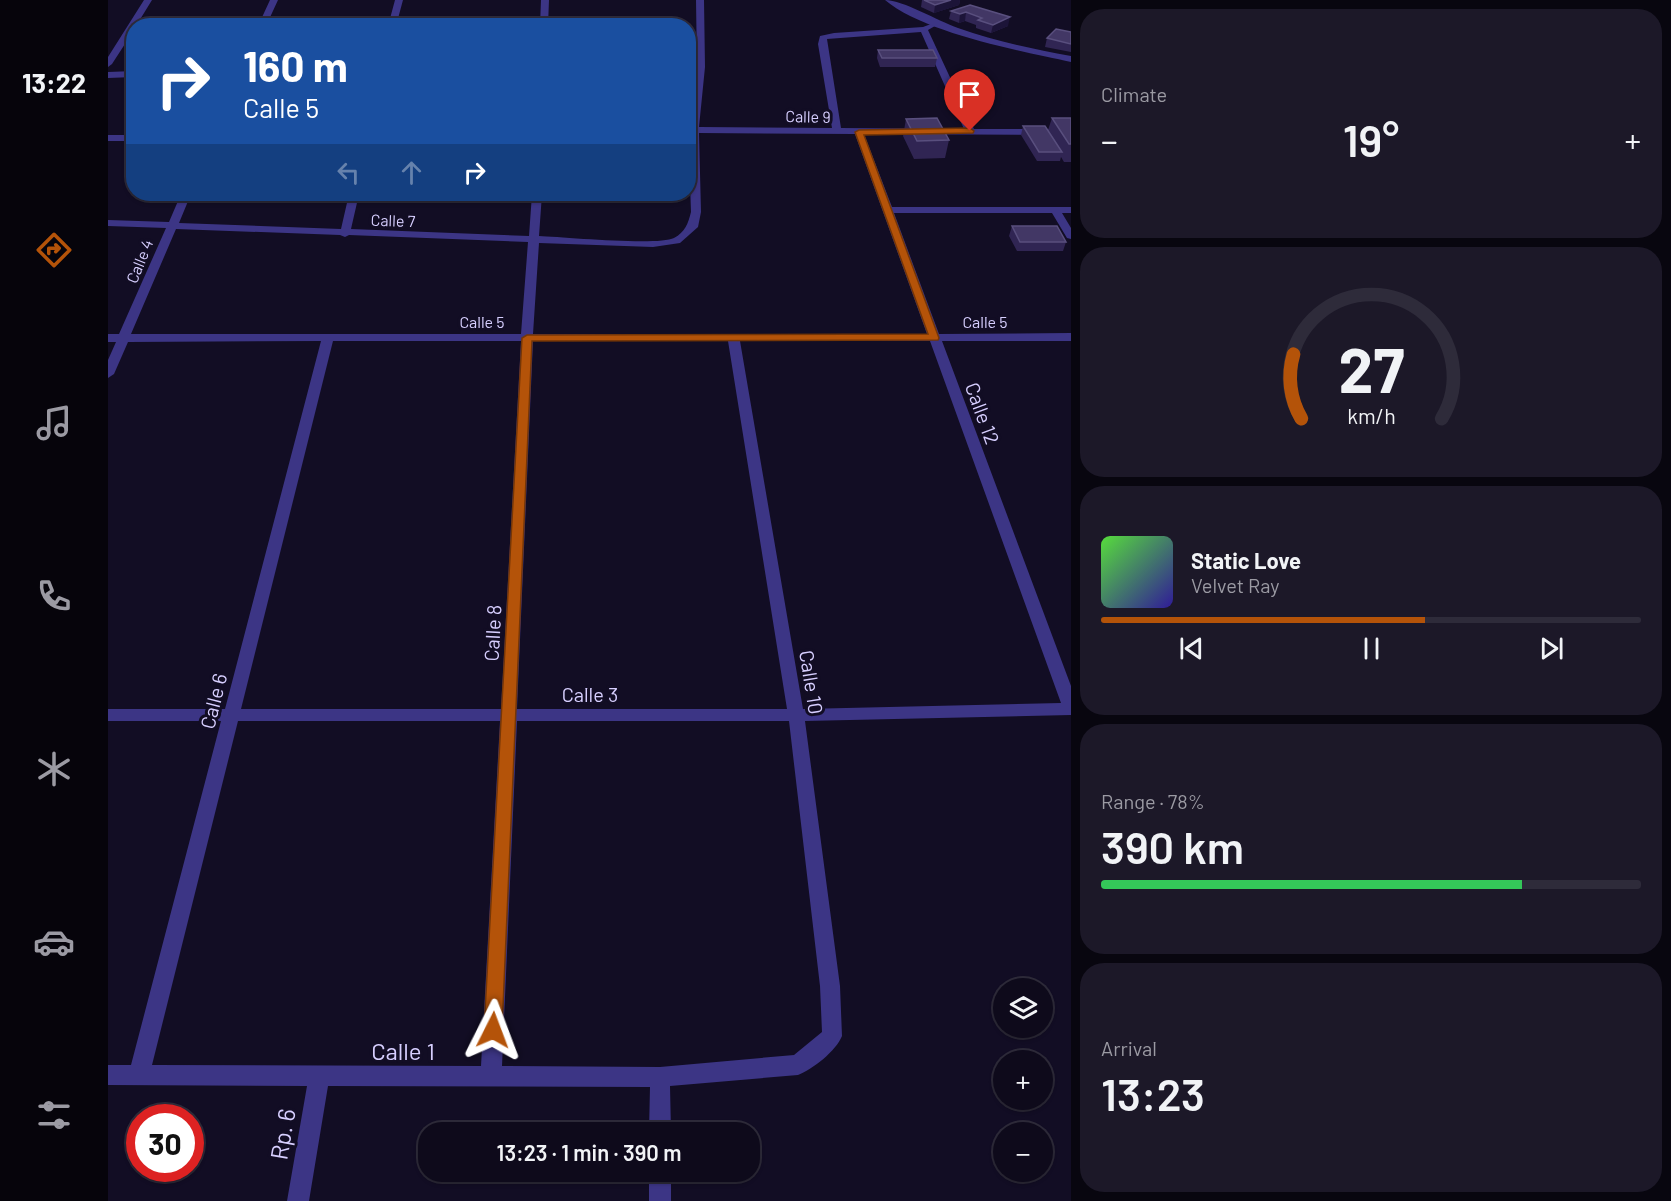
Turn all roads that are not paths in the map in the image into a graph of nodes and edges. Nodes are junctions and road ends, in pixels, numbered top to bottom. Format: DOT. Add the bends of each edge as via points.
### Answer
graph roads {
  1 [pos="148,0"];
  2 [pos="274,0"];
  3 [pos="399,0"];
  4 [pos="545,0"];
  5 [pos="700,0"];
  6 [pos="889,0"];
  7 [pos="137,18"];
  8 [pos="266,18"];
  9 [pos="394,18"];
  10 [pos="544,18"];
  11 [pos="936,24"];
  12 [pos="924,29"];
  13 [pos="126,35"];
  14 [pos="1071,59"];
  15 [pos="108,64"];
  16 [pos="696,67"];
  17 [pos="701,67"];
  18 [pos="126,74"];
  19 [pos="108,75"];
  20 [pos="696,98"];
  21 [pos="696,130"];
  22 [pos="970,131"];
  23 [pos="837,132"];
  24 [pos="859,132"];
  25 [pos="1071,132"];
  26 [pos="108,138"];
  27 [pos="126,138"];
  28 [pos="182,201"];
  29 [pos="352,201"];
  30 [pos="537,201"];
  31 [pos="695,201"];
  32 [pos="888,210"];
  33 [pos="1055,210"];
  34 [pos="1071,210"];
  35 [pos="108,224"];
  36 [pos="170,226"];
  37 [pos="345,234"];
  38 [pos="1071,236"];
  39 [pos="535,240"];
  40 [pos="733,337"];
  41 [pos="1071,337"];
  42 [pos="108,338"];
  43 [pos="125,338"];
  44 [pos="328,338"];
  45 [pos="527,338"];
  46 [pos="934,338"];
  47 [pos="108,374"];
  48 [pos="1071,708"];
  49 [pos="108,715"];
  50 [pos="231,715"];
  51 [pos="509,715"];
  52 [pos="796,715"];
  53 [pos="832,1036"];
  54 [pos="108,1075"];
  55 [pos="139,1075"];
  56 [pos="491,1075"];
  57 [pos="319,1076"];
  58 [pos="660,1077"];
  59 [pos="660,1122"];
  60 [pos="660,1182"];
  61 [pos="298,1201"];
  62 [pos="660,1201"];
  1 -- 7 [label="street"];
  2 -- 8 [label="street"];
  3 -- 9 [label="street"];
  4 -- 10 [label="street"];
  5 -- 17 [label="street"];
  6 -- 11 [label="street"];
  11 -- 12 [label="street"];
  11 -- 14 [label="street"];
  12 -- 22 [label="street"];
  12 -- 23 [label="street" via="823,38"];
  13 -- 15 [label="street"];
  16 -- 17 [label="street"];
  17 -- 20 [label="street"];
  18 -- 19 [label="street"];
  21 -- 23 [label="street, Calle 9"];
  22 -- 24 [label="street, Calle 9"];
  22 -- 25 [label="street, Calle 9"];
  23 -- 24 [label="street, Calle 9"];
  24 -- 32 [label="street, Calle 12"];
  26 -- 27 [label="street"];
  28 -- 36 [label="street, Calle 4"];
  29 -- 37 [label="street"];
  30 -- 39 [label="street, Calle 8"];
  31 -- 39 [label="street, Calle 7" via="693,227 676,241 653,244"];
  32 -- 33 [label="street"];
  32 -- 46 [label="street, Calle 12"];
  33 -- 34 [label="street"];
  33 -- 38 [label="street"];
  35 -- 36 [label="street, Calle 7"];
  36 -- 37 [label="street, Calle 7"];
  36 -- 43 [label="street, Calle 4"];
  37 -- 39 [label="street, Calle 7"];
  39 -- 45 [label="street, Calle 8"];
  40 -- 45 [label="street, Calle 5"];
  40 -- 46 [label="street, Calle 5"];
  40 -- 52 [label="street, Calle 10"];
  41 -- 46 [label="street, Calle 5"];
  42 -- 43 [label="street, Calle 5"];
  43 -- 44 [label="street, Calle 5"];
  43 -- 47 [label="street, Calle 4"];
  44 -- 45 [label="street, Calle 5"];
  44 -- 50 [label="street, Calle 6"];
  45 -- 51 [label="street, Calle 8"];
  46 -- 48 [label="street, Calle 12"];
  48 -- 52 [label="street, Calle 3"];
  49 -- 50 [label="street, Calle 3"];
  50 -- 51 [label="street, Calle 3"];
  50 -- 55 [label="street, Calle 6"];
  51 -- 52 [label="street, Calle 3"];
  51 -- 56 [label="street, Calle 8"];
  52 -- 53 [label="street, Calle 10" via="830,986"];
  53 -- 58 [label="street, Calle 1" via="798,1065"];
  54 -- 55 [label="street, Calle 1"];
  55 -- 57 [label="street, Calle 1"];
  56 -- 57 [label="street, Calle 1"];
  56 -- 58 [label="street, Calle 1"];
  57 -- 61 [label="street, Rp. 6"];
  58 -- 59 [label="street"];
  60 -- 62 [label="street"];
}
